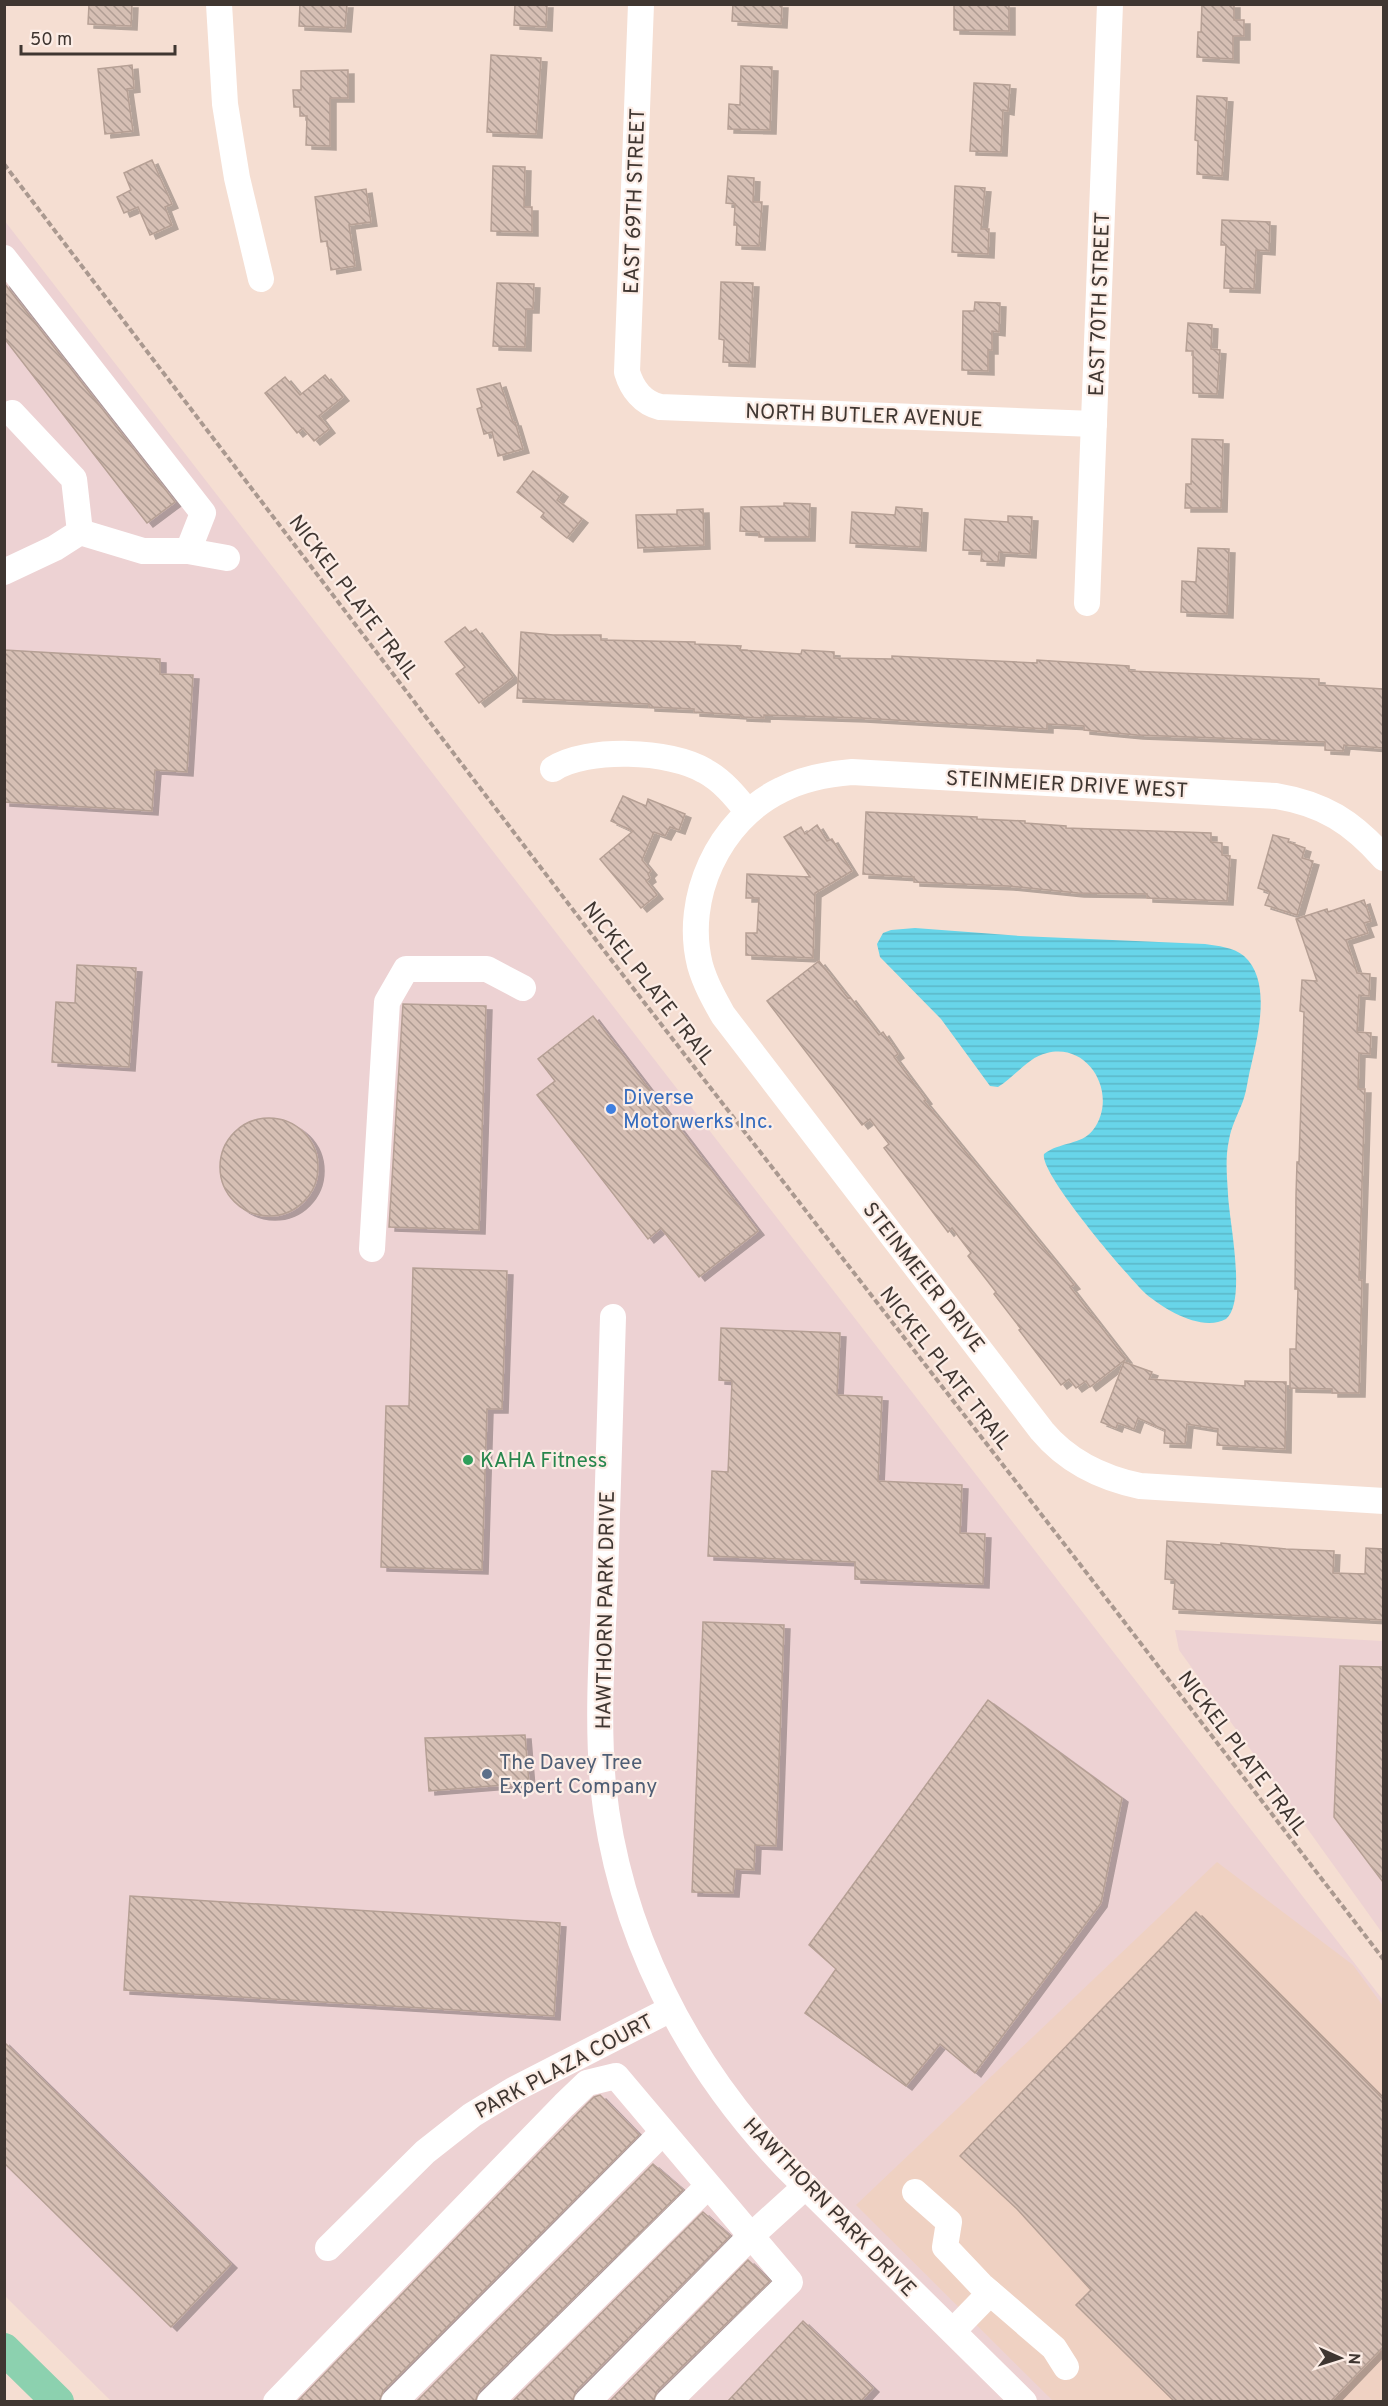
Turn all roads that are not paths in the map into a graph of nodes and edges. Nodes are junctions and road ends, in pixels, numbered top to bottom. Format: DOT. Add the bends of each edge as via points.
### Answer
graph roads {
  1 [pos="219,4"];
  2 [pos="641,4"];
  3 [pos="1110,4"];
  4 [pos="4,258"];
  5 [pos="261,279"];
  6 [pos="638,394"];
  7 [pos="12,413"];
  8 [pos="1094,424"];
  9 [pos="80,532"];
  10 [pos="188,551"];
  11 [pos="227,558"];
  12 [pos="4,572"];
  13 [pos="1087,603"];
  14 [pos="553,769"];
  15 [pos="748,812"];
  16 [pos="1381,856"];
  17 [pos="523,988"];
  18 [pos="372,1249"];
  19 [pos="613,1317"];
  20 [pos="1383,1501"];
  21 [pos="671,2009"];
  22 [pos="663,2132"];
  23 [pos="708,2186"];
  24 [pos="806,2186"];
  25 [pos="915,2192"];
  26 [pos="751,2236"];
  27 [pos="327,2248"];
  28 [pos="990,2293"];
  29 [pos="953,2331"];
  30 [pos="4,2349"];
  31 [pos="1066,2367"];
  32 [pos="58,2402"];
  33 [pos="276,2402"];
  34 [pos="394,2402"];
  35 [pos="490,2402"];
  36 [pos="588,2402"];
  37 [pos="668,2402"];
  38 [pos="1024,2402"];
  1 -- 5 [label="street" via="226,115"];
  2 -- 6 [label="street, EAST 69TH STREET" via="627,372"];
  3 -- 8 [label="street, EAST 70TH STREET"];
  4 -- 10 [label="street" via="203,513"];
  6 -- 8 [label="street, NORTH BUTLER AVENUE" via="660,406"];
  7 -- 9 [label="street" via="74,479"];
  8 -- 13 [label="street, EAST 70TH STREET"];
  9 -- 10 [label="street" via="143,551"];
  9 -- 12 [label="street"];
  10 -- 11 [label="street"];
  14 -- 15 [label="street" via="590,755 669,758 707,772 731,791"];
  15 -- 16 [label="street, STEINMEIER DRIVE WEST" via="796,783 852,772 1267,795 1296,799 1332,813 1357,830"];
  15 -- 20 [label="street, STEINMEIER DRIVE" via="726,836 701,887 696,925 700,963 709,990 723,1016 1048,1438 1086,1467 1111,1479 1140,1486"];
  17 -- 18 [label="street" via="487,969 406,969 387,1002"];
  19 -- 21 [label="street, HAWTHORN PARK DRIVE" via="601,1699 603,1784 623,1888 643,1952"];
  21 -- 24 [label="street, HAWTHORN PARK DRIVE" via="734,2108"];
  21 -- 27 [label="street, PARK PLAZA COURT" via="472,2115 424,2152"];
  22 -- 23 [label="street"];
  22 -- 33 [label="street" via="616,2076 586,2084"];
  22 -- 34 [label="street"];
  23 -- 26 [label="street"];
  23 -- 35 [label="street"];
  24 -- 26 [label="street"];
  24 -- 29 [label="street, HAWTHORN PARK DRIVE"];
  25 -- 28 [label="street" via="949,2222 945,2247"];
  26 -- 36 [label="street"];
  26 -- 37 [label="street" via="790,2282"];
  28 -- 29 [label="street"];
  28 -- 31 [label="street" via="1054,2348"];
  29 -- 38 [label="street, HAWTHORN PARK DRIVE"];
  30 -- 32 [label="main road"];
}
